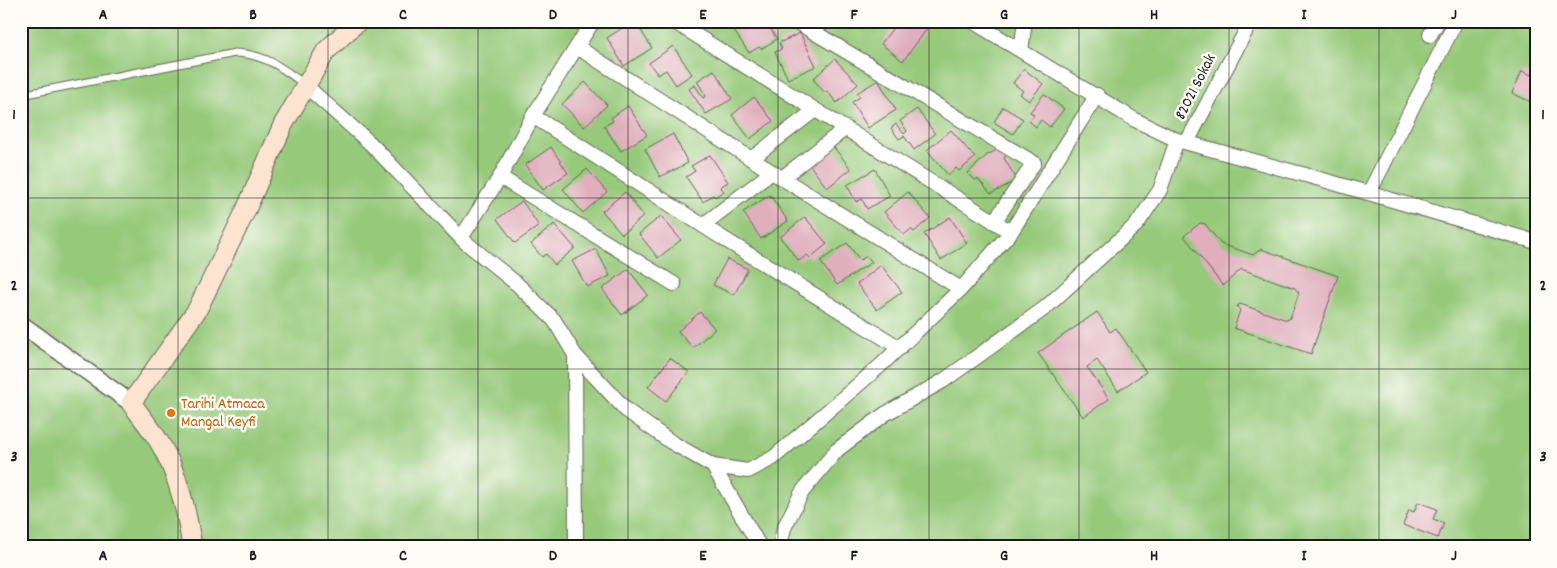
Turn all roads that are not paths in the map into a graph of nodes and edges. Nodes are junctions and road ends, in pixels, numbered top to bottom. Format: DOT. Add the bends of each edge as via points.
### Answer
graph roads {
  1 [pos="358,21"];
  2 [pos="593,21"];
  3 [pos="674,21"];
  4 [pos="794,21"];
  5 [pos="972,21"];
  6 [pos="1025,21"];
  7 [pos="1250,21"];
  8 [pos="1438,21"];
  9 [pos="1456,21"];
  10 [pos="1430,35"];
  11 [pos="577,47"];
  12 [pos="1021,51"];
  13 [pos="306,86"];
  14 [pos="21,95"];
  15 [pos="1097,95"];
  16 [pos="815,110"];
  17 [pos="533,116"];
  18 [pos="846,128"];
  19 [pos="1182,141"];
  20 [pos="751,158"];
  21 [pos="777,175"];
  22 [pos="500,177"];
  23 [pos="1369,193"];
  24 [pos="994,222"];
  25 [pos="703,225"];
  26 [pos="1011,232"];
  27 [pos="461,238"];
  28 [pos="1536,242"];
  29 [pos="674,284"];
  30 [pos="961,289"];
  31 [pos="21,324"];
  32 [pos="900,348"];
  33 [pos="575,355"];
  34 [pos="131,403"];
  35 [pos="712,466"];
  36 [pos="192,547"];
  37 [pos="576,547"];
  38 [pos="760,547"];
  39 [pos="780,547"];
  1 -- 13 [label="main road" via="326,51"];
  2 -- 11 [label="street"];
  3 -- 16 [label="street"];
  4 -- 24 [label="street" via="1034,162"];
  5 -- 12 [label="street"];
  6 -- 12 [label="street"];
  7 -- 19 [label="street, 82021 Sokak"];
  8 -- 10 [label="street"];
  9 -- 23 [label="street"];
  11 -- 17 [label="street"];
  11 -- 20 [label="street"];
  12 -- 15 [label="street"];
  13 -- 14 [label="lane" via="273,62 255,55 236,53"];
  13 -- 27 [label="street" via="371,144"];
  13 -- 34 [label="main road" via="283,125 197,310"];
  15 -- 19 [label="street" via="1135,120"];
  15 -- 26 [label="street"];
  16 -- 18 [label="street"];
  16 -- 20 [label="street"];
  17 -- 22 [label="street"];
  17 -- 25 [label="street"];
  18 -- 21 [label="street"];
  18 -- 24 [label="street"];
  19 -- 23 [label="street"];
  19 -- 39 [label="street, 82021 Sokak" via="1160,190 1136,224 1045,308 942,381 885,414 837,450 802,492 784,528"];
  20 -- 21 [label="street"];
  21 -- 25 [label="street"];
  21 -- 30 [label="street"];
  22 -- 27 [label="street"];
  22 -- 29 [label="street"];
  23 -- 28 [label="street"];
  24 -- 26 [label="street"];
  25 -- 32 [label="street"];
  26 -- 30 [label="street"];
  27 -- 33 [label="street" via="517,284 554,320"];
  30 -- 32 [label="street"];
  31 -- 34 [label="street"];
  32 -- 35 [label="street" via="773,458 748,471"];
  33 -- 35 [label="street" via="626,410"];
  33 -- 37 [label="street"];
  34 -- 36 [label="main road" via="159,441 178,483"];
  35 -- 38 [label="street"];
}
